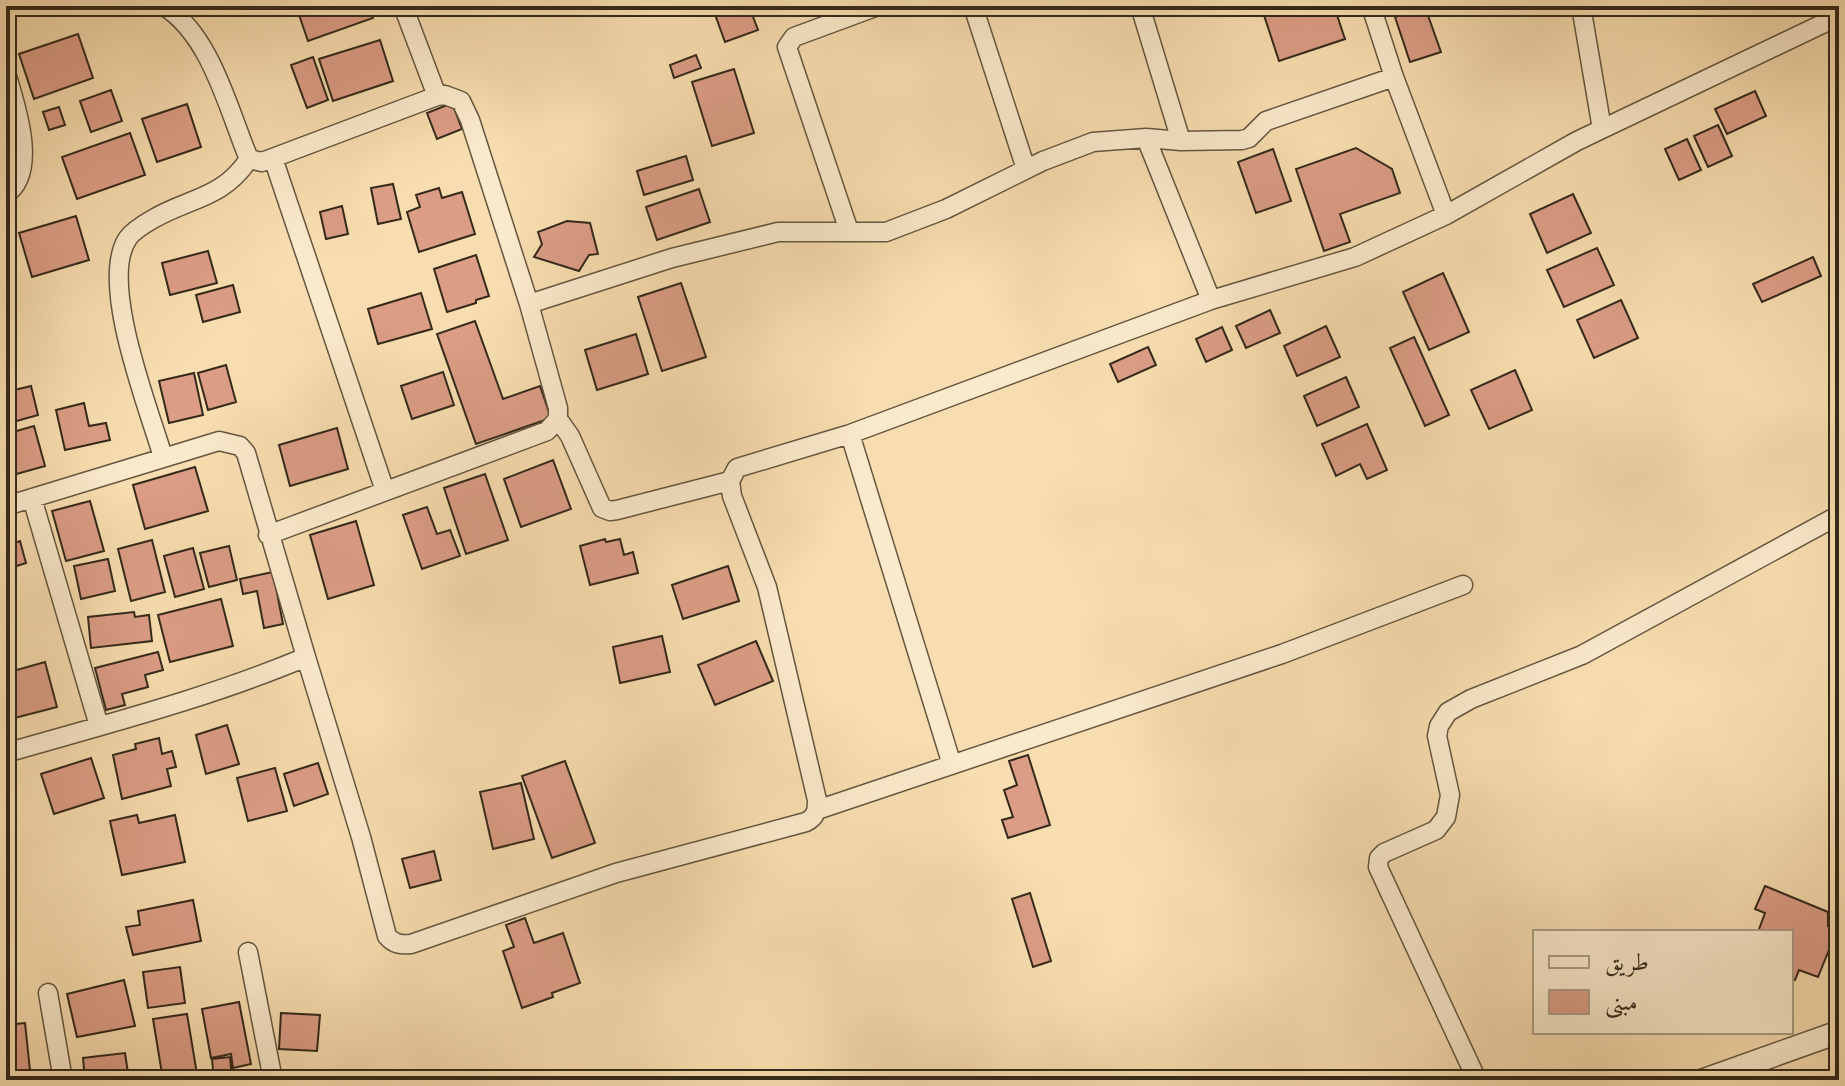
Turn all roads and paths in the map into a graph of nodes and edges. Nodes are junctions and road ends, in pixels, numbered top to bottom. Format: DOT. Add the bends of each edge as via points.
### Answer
graph roads {
  1 [pos="164,6"];
  2 [pos="403,6"];
  3 [pos="878,6"];
  4 [pos="973,6"];
  5 [pos="1140,6"];
  6 [pos="1371,6"];
  7 [pos="1581,6"];
  8 [pos="1835,6"];
  9 [pos="1839,16"];
  10 [pos="6,73"];
  11 [pos="1394,77"];
  12 [pos="437,96"];
  13 [pos="1602,129"];
  14 [pos="1146,138"];
  15 [pos="1181,141"];
  16 [pos="273,158"];
  17 [pos="249,159"];
  18 [pos="1026,169"];
  19 [pos="6,194"];
  20 [pos="1446,215"];
  21 [pos="849,231"];
  22 [pos="1211,300"];
  23 [pos="529,304"];
  24 [pos="558,419"];
  25 [pos="850,434"];
  26 [pos="163,457"];
  27 [pos="730,481"];
  28 [pos="385,491"];
  29 [pos="32,498"];
  30 [pos="6,506"];
  31 [pos="1839,515"];
  32 [pos="268,535"];
  33 [pos="1463,585"];
  34 [pos="306,657"];
  35 [pos="99,726"];
  36 [pos="6,753"];
  37 [pos="952,765"];
  38 [pos="817,810"];
  39 [pos="248,952"];
  40 [pos="48,993"];
  41 [pos="1839,1032"];
  42 [pos="63,1080"];
  43 [pos="273,1080"];
  44 [pos="1477,1080"];
  45 [pos="1704,1080"];
  1 -- 17 [label="street" via="195,35"];
  2 -- 12 [label="street"];
  3 -- 21 [label="street" via="794,37 787,47"];
  4 -- 18 [label="street"];
  5 -- 15 [label="street"];
  6 -- 11 [label="street"];
  7 -- 13 [label="street"];
  8 -- 9 [label="street"];
  9 -- 13 [label="street"];
  10 -- 19 [label="street" via="23,144 19,173"];
  11 -- 15 [label="street" via="1266,121 1249,138"];
  11 -- 20 [label="street"];
  12 -- 16 [label="street"];
  12 -- 23 [label="street" via="461,101 470,120"];
  13 -- 20 [label="street"];
  14 -- 15 [label="street"];
  14 -- 18 [label="street" via="1093,142"];
  14 -- 22 [label="street"];
  16 -- 17 [label="street"];
  16 -- 28 [label="street"];
  17 -- 26 [label="street" via="237,178 152,219 128,237 119,264 120,313"];
  18 -- 21 [label="street" via="915,222 886,232"];
  20 -- 22 [label="street" via="1355,257"];
  21 -- 23 [label="street" via="778,232 672,258"];
  22 -- 25 [label="street"];
  23 -- 24 [label="street"];
  24 -- 27 [label="street" via="602,508 617,510"];
  24 -- 28 [label="street" via="547,431"];
  25 -- 27 [label="street" via="737,468"];
  25 -- 37 [label="street"];
  26 -- 29 [label="street"];
  26 -- 32 [label="street" via="219,441 240,446"];
  27 -- 38 [label="street" via="767,587"];
  28 -- 32 [label="street"];
  29 -- 30 [label="street"];
  29 -- 35 [label="street"];
  31 -- 44 [label="street" via="1582,655 1471,699 1443,719 1437,736 1450,795 1446,817 1436,830 1384,853 1378,867"];
  32 -- 34 [label="street"];
  33 -- 37 [label="street" via="1282,654"];
  34 -- 35 [label="street"];
  34 -- 38 [label="street" via="387,936 402,945 616,873 806,822"];
  35 -- 36 [label="street"];
  37 -- 38 [label="street"];
  39 -- 43 [label="street"];
  40 -- 42 [label="street"];
  41 -- 45 [label="street"];
}
